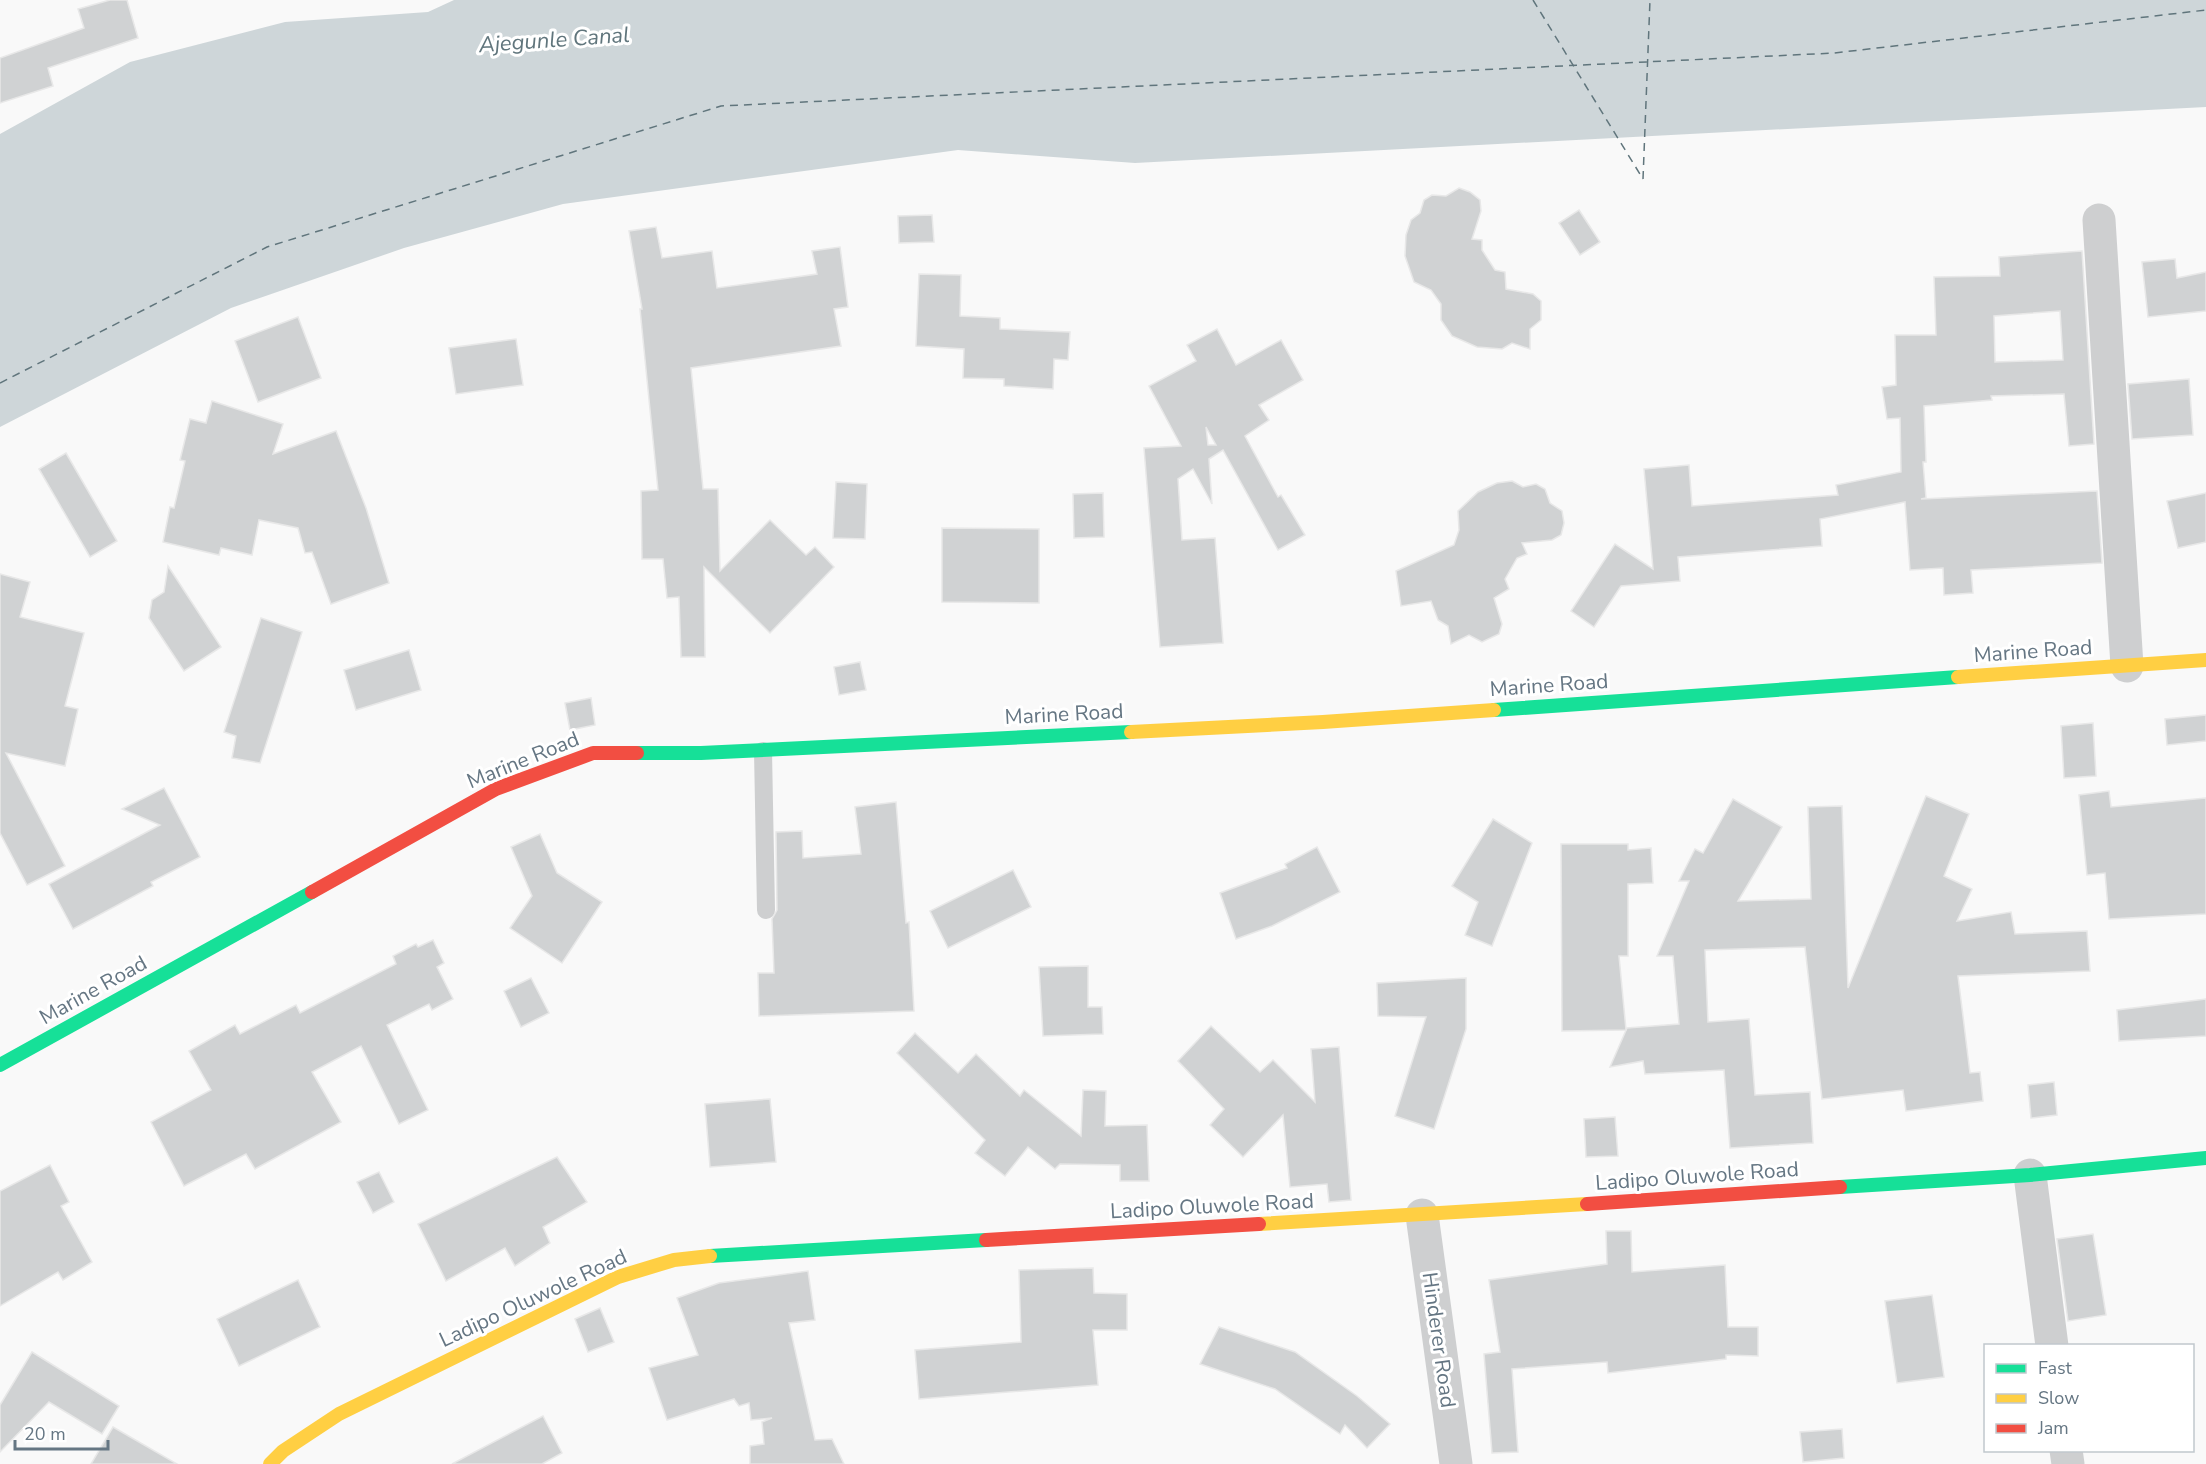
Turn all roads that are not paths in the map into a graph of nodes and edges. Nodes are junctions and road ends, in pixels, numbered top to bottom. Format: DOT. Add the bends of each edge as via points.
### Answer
graph roads {
  1 [pos="2099,220"];
  2 [pos="2206,660"];
  3 [pos="2127,666"];
  4 [pos="763,751"];
  5 [pos="765,910"];
  6 [pos="0,1065"];
  7 [pos="2206,1158"];
  8 [pos="2030,1175"];
  9 [pos="1422,1215"];
  10 [pos="2052,1344"];
  11 [pos="270,1464"];
  12 [pos="1456,1464"];
  1 -- 3 [label="street"];
  2 -- 3 [label="street, Marine Road"];
  3 -- 4 [label="street, Marine Road" via="1323,722"];
  4 -- 5 [label="lane"];
  4 -- 6 [label="street, Marine Road" via="593,753 496,789"];
  7 -- 8 [label="street, Ladipo Oluwole Road"];
  8 -- 9 [label="street, Ladipo Oluwole Road"];
  8 -- 10 [label="street"];
  9 -- 11 [label="street, Ladipo Oluwole Road" via="674,1260 618,1277 339,1414"];
  9 -- 12 [label="street, Hinderer Road"];
}
